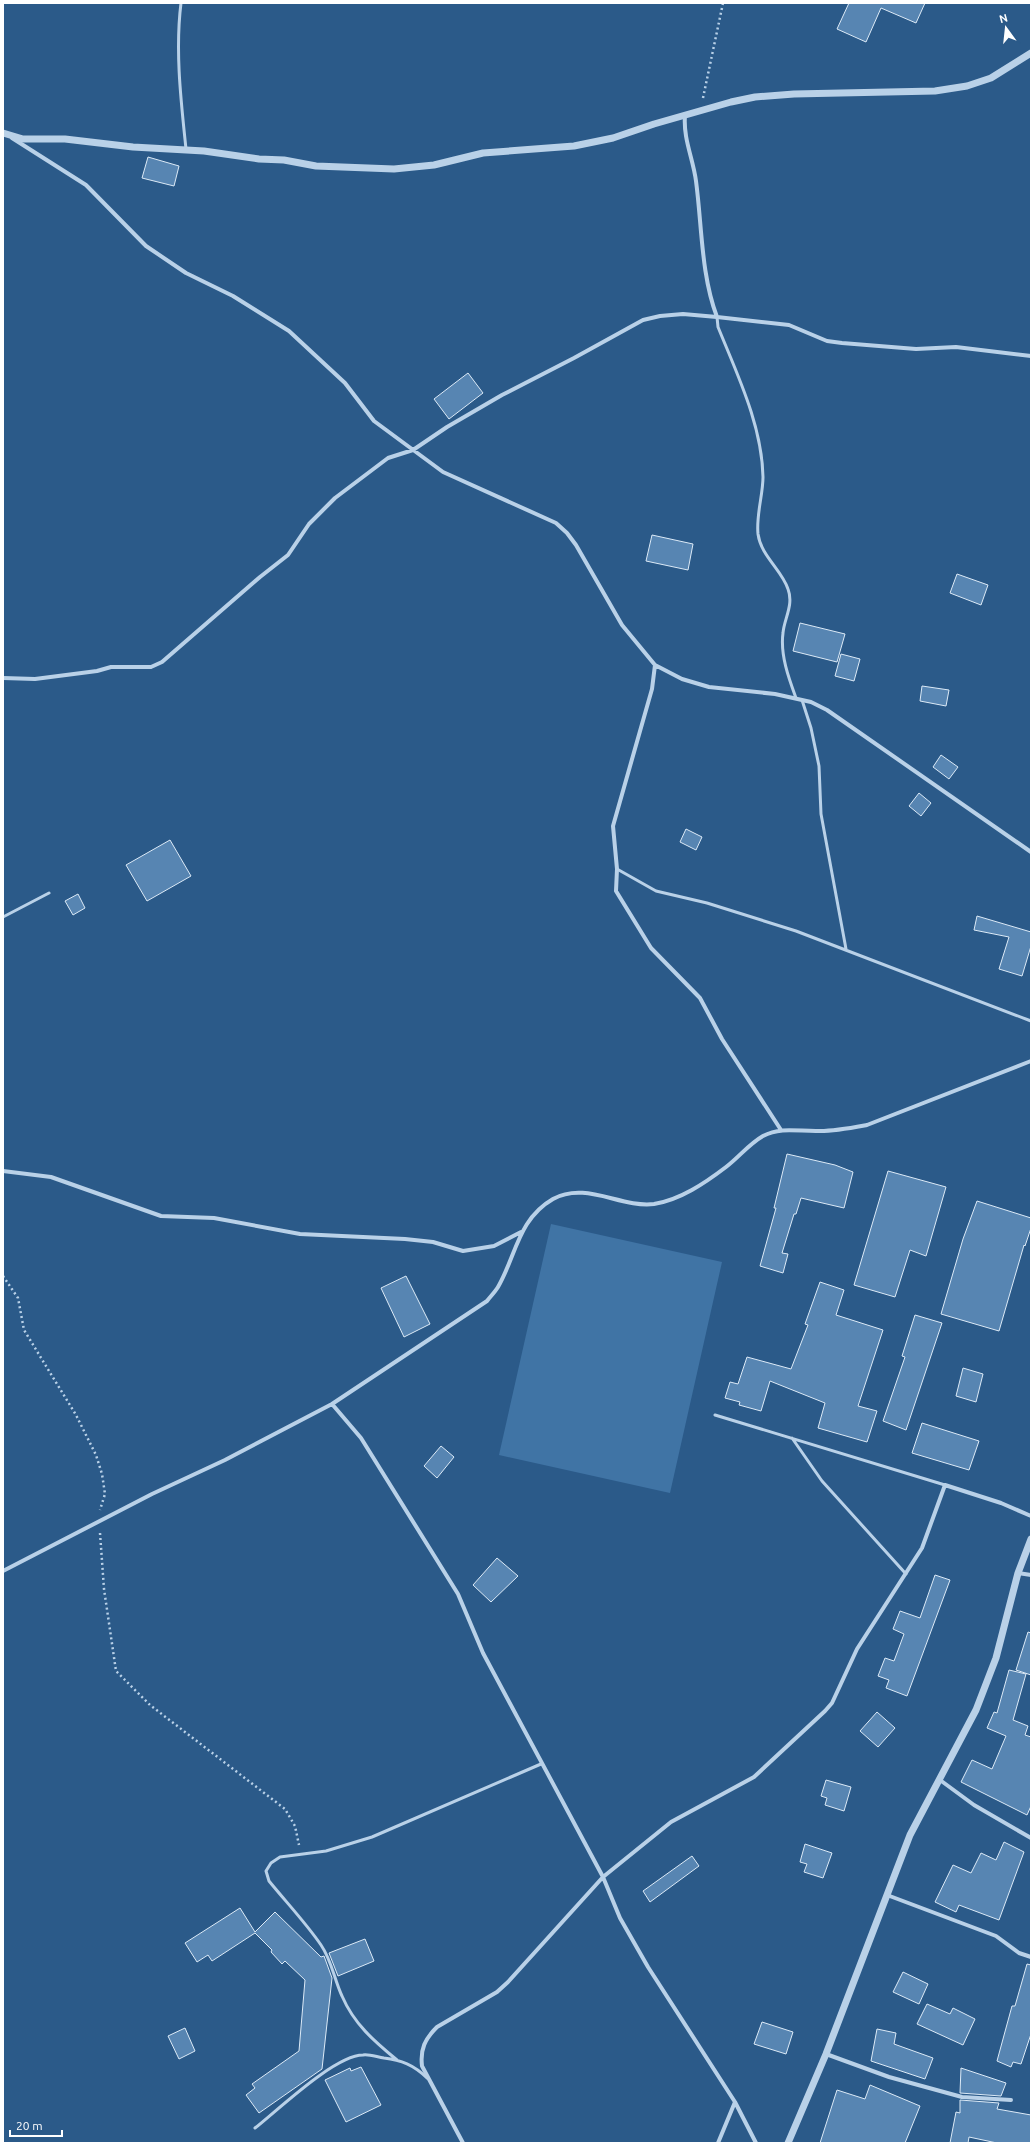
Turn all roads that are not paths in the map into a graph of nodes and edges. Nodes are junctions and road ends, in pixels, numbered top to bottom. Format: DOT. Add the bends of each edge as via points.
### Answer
graph roads {
  1 [pos="181,3"];
  2 [pos="1031,53"];
  3 [pos="685,115"];
  4 [pos="5,134"];
  5 [pos="186,150"];
  6 [pos="716,317"];
  7 [pos="1031,356"];
  8 [pos="413,450"];
  9 [pos="655,665"];
  10 [pos="3,678"];
  11 [pos="796,698"];
  12 [pos="802,700"];
  13 [pos="1031,852"];
  14 [pos="617,869"];
  15 [pos="49,893"];
  16 [pos="3,917"];
  17 [pos="846,949"];
  18 [pos="1031,1021"];
  19 [pos="1031,1061"];
  20 [pos="781,1130"];
  21 [pos="3,1170"];
  22 [pos="521,1231"];
  23 [pos="332,1404"];
  24 [pos="715,1415"];
  25 [pos="792,1438"];
  26 [pos="945,1485"];
  27 [pos="1031,1516"];
  28 [pos="1031,1540"];
  29 [pos="3,1571"];
  30 [pos="1018,1573"];
  31 [pos="906,1575"];
  32 [pos="1031,1576"];
  33 [pos="541,1764"];
  34 [pos="940,1780"];
  35 [pos="1031,1838"];
  36 [pos="603,1878"];
  37 [pos="886,1895"];
  38 [pos="1031,1957"];
  39 [pos="826,2054"];
  40 [pos="398,2060"];
  41 [pos="430,2081"];
  42 [pos="1012,2100"];
  43 [pos="735,2102"];
  44 [pos="255,2128"];
  45 [pos="463,2143"];
  46 [pos="718,2143"];
  47 [pos="756,2143"];
  48 [pos="788,2143"];
  1 -- 5 [label="lane" via="178,25 181,104"];
  2 -- 3 [label="street" via="991,78 967,86 935,91 755,97"];
  3 -- 5 [label="street" via="614,138 574,146 483,153 434,165 394,169 316,166 220,152"];
  3 -- 6 [label="street" via="685,136 696,179 710,298"];
  4 -- 5 [label="street" via="23,139 64,138 133,147"];
  4 -- 8 [label="street" via="86,184 146,246 186,273 233,296 289,331 345,384 374,421"];
  6 -- 7 [label="street" via="790,325 827,341 842,343 916,349 956,347"];
  6 -- 8 [label="street" via="682,314 643,320 502,395"];
  6 -- 11 [label="lane" via="756,432 763,476 758,534 765,553 788,589 789,607 782,633 789,677"];
  8 -- 9 [label="street" via="443,472 556,523 567,533 622,625"];
  8 -- 10 [label="street" via="388,458 335,498 309,524 288,555 162,662 151,667 111,668 35,679"];
  9 -- 11 [label="street" via="682,680 708,687"];
  9 -- 14 [label="street" via="652,689 613,826"];
  11 -- 12 [label="street"];
  12 -- 13 [label="street" via="827,710"];
  12 -- 17 [label="lane" via="819,766 821,814"];
  14 -- 17 [label="lane" via="656,891 707,903"];
  14 -- 20 [label="street" via="616,890 651,948 700,998 722,1039"];
  15 -- 16 [label="lane"];
  17 -- 18 [label="lane"];
  19 -- 20 [label="street" via="867,1125 818,1132"];
  20 -- 22 [label="street" via="764,1136 748,1146 726,1167 672,1200 653,1204 575,1192 553,1199 536,1213"];
  21 -- 22 [label="street" via="50,1177 161,1216 214,1218 300,1234 433,1242 463,1251 494,1246"];
  22 -- 23 [label="street" via="498,1287 487,1301"];
  23 -- 29 [label="street"];
  23 -- 33 [label="street" via="361,1438 458,1594 483,1653"];
  24 -- 25 [label="lane"];
  25 -- 26 [label="lane"];
  25 -- 31 [label="lane" via="822,1481"];
  26 -- 27 [label="street"];
  26 -- 31 [label="street" via="922,1548"];
  28 -- 30 [label="street"];
  30 -- 32 [label="street"];
  30 -- 34 [label="street" via="996,1658 976,1710"];
  31 -- 36 [label="street" via="857,1649 832,1703 825,1711 754,1777 672,1822"];
  33 -- 36 [label="street"];
  33 -- 40 [label="lane" via="372,1837 326,1851 280,1857 271,1862 266,1871 268,1881 330,1959 342,1996 354,2019 370,2038"];
  34 -- 35 [label="street" via="974,1805"];
  34 -- 37 [label="street" via="910,1835"];
  36 -- 41 [label="street" via="497,1992 437,2027 429,2035 423,2044 421,2056 422,2066"];
  36 -- 43 [label="street" via="620,1918 648,1967"];
  37 -- 38 [label="street" via="996,1936 1018,1952"];
  37 -- 39 [label="street"];
  39 -- 42 [label="street" via="889,2077 962,2097"];
  39 -- 48 [label="street"];
  40 -- 41 [label="lane" via="417,2068"];
  40 -- 44 [label="lane" via="362,2054 343,2060"];
  41 -- 45 [label="street"];
  43 -- 46 [label="street"];
  43 -- 47 [label="street"];
}
